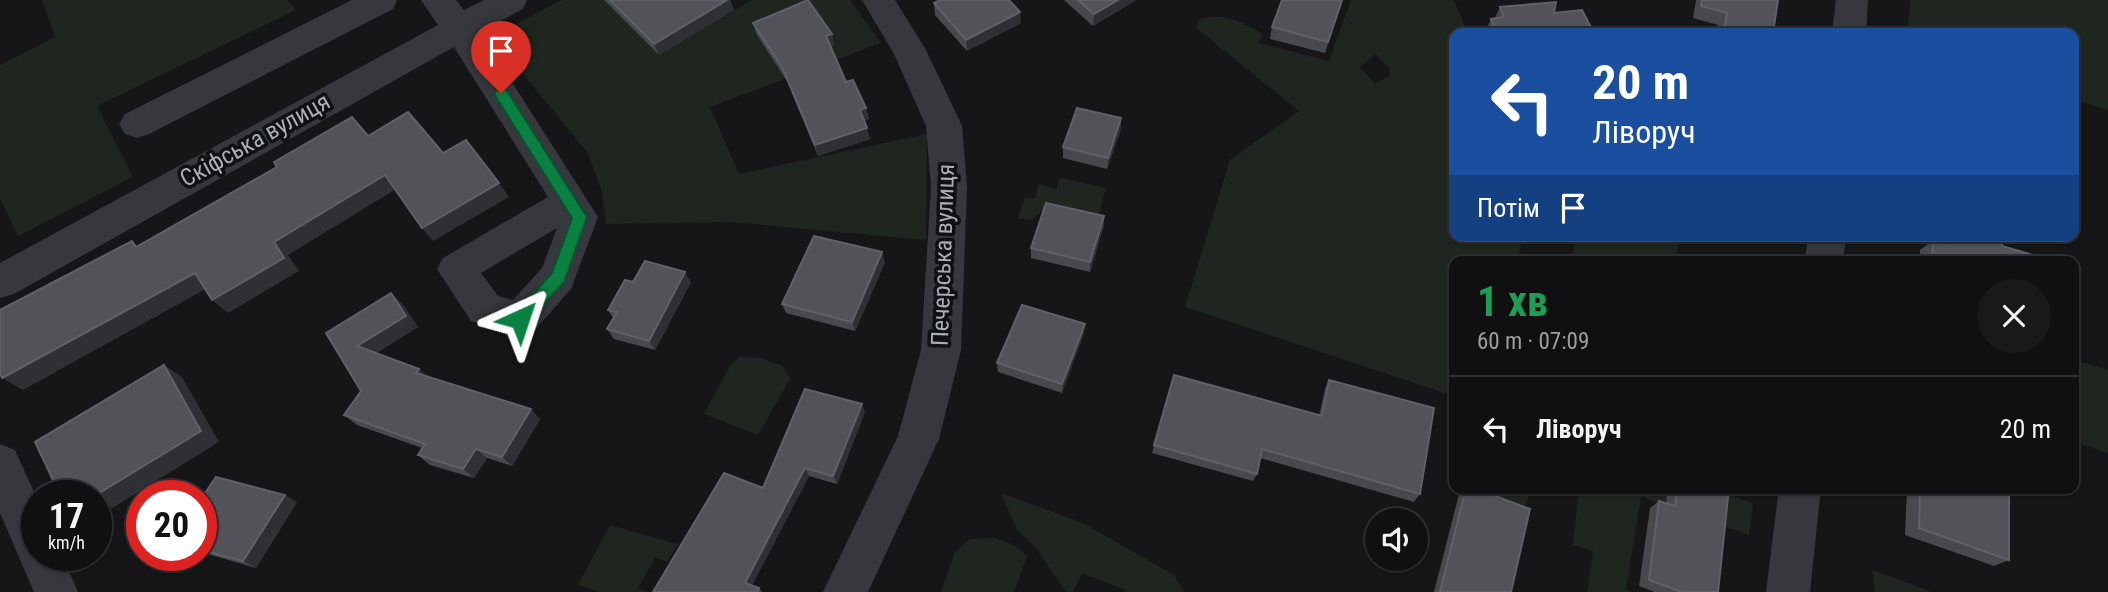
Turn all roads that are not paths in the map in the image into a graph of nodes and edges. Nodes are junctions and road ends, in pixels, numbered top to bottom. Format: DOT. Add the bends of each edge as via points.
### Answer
graph roads {
  1 [pos="381,0"];
  2 [pos="437,0"];
  3 [pos="511,0"];
  4 [pos="878,0"];
  5 [pos="1852,0"];
  6 [pos="460,28"];
  7 [pos="1849,28"];
  8 [pos="137,124"];
  9 [pos="570,202"];
  10 [pos="0,282"];
  11 [pos="0,464"];
  12 [pos="1799,494"];
  13 [pos="21,512"];
  14 [pos="47,571"];
  15 [pos="56,592"];
  16 [pos="845,592"];
  17 [pos="1788,592"];
  1 -- 8 [label="street"];
  2 -- 6 [label="street"];
  3 -- 6 [label="street, Скіфська вулиця"];
  4 -- 16 [label="street, Печерська вулиця" via="909,50 944,126 949,187 941,350 918,439"];
  5 -- 7 [label="street"];
  6 -- 9 [label="street"];
  6 -- 10 [label="street, Скіфська вулиця"];
  11 -- 13 [label="street"];
  12 -- 17 [label="street"];
  14 -- 15 [label="street"];
}
